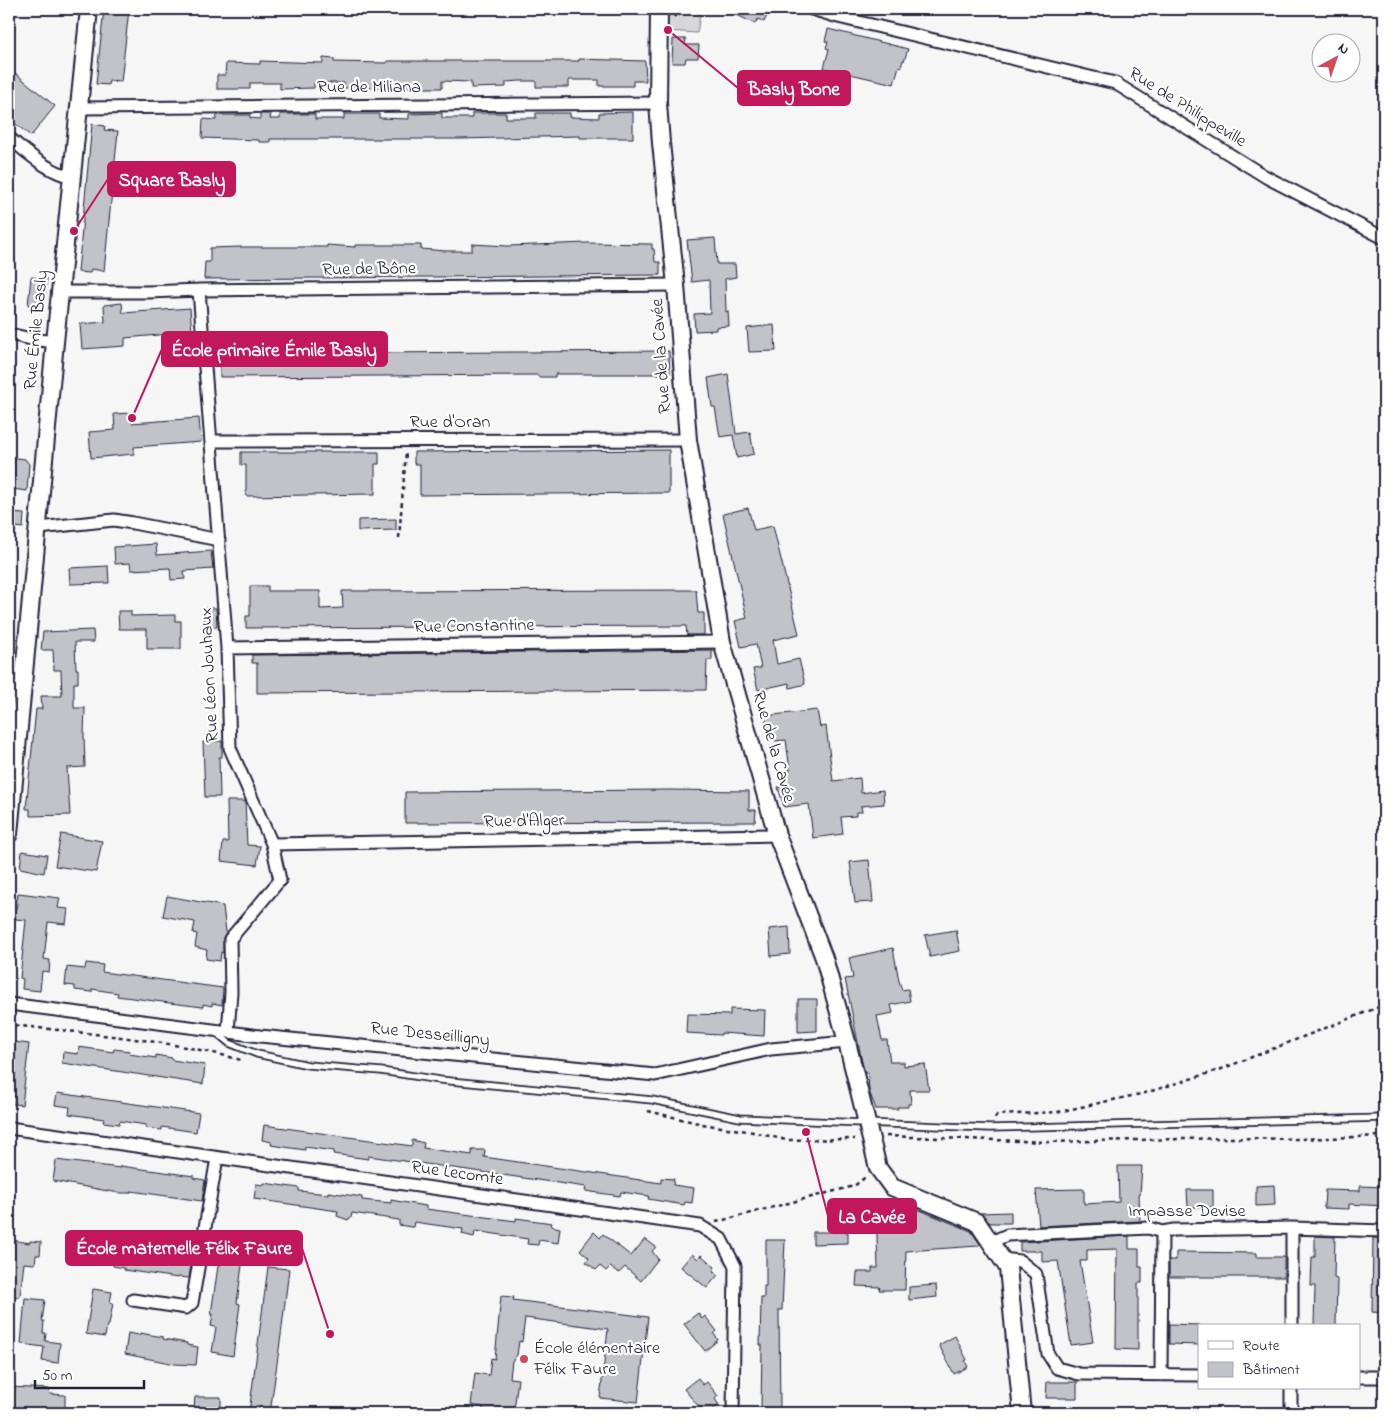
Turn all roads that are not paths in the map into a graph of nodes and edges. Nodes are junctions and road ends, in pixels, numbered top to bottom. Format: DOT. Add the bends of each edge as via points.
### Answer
graph roads {
  1 [pos="89,9"];
  2 [pos="659,9"];
  3 [pos="812,9"];
  4 [pos="658,104"];
  5 [pos="80,108"];
  6 [pos="9,138"];
  7 [pos="73,177"];
  8 [pos="1384,238"];
  9 [pos="676,285"];
  10 [pos="199,290"];
  11 [pos="61,292"];
  12 [pos="9,334"];
  13 [pos="55,342"];
  14 [pos="688,440"];
  15 [pos="211,441"];
  16 [pos="38,528"];
  17 [pos="218,540"];
  18 [pos="722,642"];
  19 [pos="227,648"];
  20 [pos="9,834"];
  21 [pos="777,835"];
  22 [pos="272,844"];
  23 [pos="9,1004"];
  24 [pos="214,1030"];
  25 [pos="228,1032"];
  26 [pos="847,1042"];
  27 [pos="1384,1118"];
  28 [pos="868,1123"];
  29 [pos="9,1128"];
  30 [pos="217,1158"];
  31 [pos="1292,1228"];
  32 [pos="1384,1231"];
  33 [pos="1162,1232"];
  34 [pos="991,1242"];
  35 [pos="1002,1259"];
  36 [pos="133,1300"];
  37 [pos="1292,1324"];
  38 [pos="1161,1375"];
  39 [pos="1198,1375"];
  40 [pos="1360,1377"];
  41 [pos="1384,1377"];
  42 [pos="1291,1390"];
  43 [pos="733,1413"];
  44 [pos="1022,1413"];
  45 [pos="1291,1413"];
  1 -- 5 [label="street, Rue Émile Basly"];
  2 -- 4 [label="street, Rue de la Cavée"];
  3 -- 8 [label="street, Rue de Philippeville" via="1115,83 1266,177"];
  4 -- 5 [label="street, Rue de Miliana"];
  4 -- 9 [label="street, Rue de la Cavée"];
  5 -- 7 [label="street, Rue Émile Basly"];
  6 -- 7 [label="street" via="60,175"];
  7 -- 11 [label="street, Rue Émile Basly"];
  9 -- 10 [label="street, Rue de Bône"];
  9 -- 14 [label="street, Rue de la Cavée"];
  10 -- 11 [label="street, Rue de Bône"];
  10 -- 15 [label="street, Rue Léon Jouhaux"];
  11 -- 13 [label="street, Rue Émile Basly"];
  12 -- 13 [label="street"];
  13 -- 16 [label="street, Rue Émile Basly"];
  14 -- 15 [label="street, Rue d'Oran"];
  14 -- 18 [label="street, Rue de la Cavée"];
  15 -- 17 [label="street, Rue Léon Jouhaux"];
  16 -- 17 [label="street" via="114,520"];
  16 -- 20 [label="street, Rue Émile Basly"];
  17 -- 19 [label="street, Rue Léon Jouhaux"];
  18 -- 19 [label="street, Rue Constantine"];
  18 -- 21 [label="street, Rue de la Cavée"];
  19 -- 22 [label="street, Rue Léon Jouhaux" via="230,748"];
  21 -- 22 [label="street, Rue d'Alger"];
  21 -- 26 [label="street, Rue de la Cavée" via="824,958"];
  22 -- 25 [label="street, Rue Léon Jouhaux" via="280,880 230,939 232,992"];
  23 -- 24 [label="street, Rue Desseilligny"];
  24 -- 25 [label="street, Rue Desseilligny"];
  24 -- 28 [label="lane" via="229,1043 257,1054 308,1065 652,1100 740,1118"];
  25 -- 26 [label="street, Rue Desseilligny" via="655,1075 771,1049"];
  26 -- 28 [label="street, Rue de la Cavée"];
  27 -- 28 [label="lane" via="990,1128"];
  28 -- 34 [label="street, Rue de la Cavée" via="878,1168 892,1187 978,1222"];
  29 -- 30 [label="street, Rue Lecomte"];
  30 -- 36 [label="street" via="192,1302 186,1308"];
  30 -- 43 [label="street, Rue Lecomte" via="700,1226 721,1239 735,1266"];
  31 -- 32 [label="street, Impasse Devise"];
  31 -- 33 [label="street, Impasse Devise"];
  31 -- 37 [label="street"];
  33 -- 34 [label="street, Impasse Devise" via="1149,1228 1007,1235"];
  33 -- 38 [label="street"];
  34 -- 35 [label="street, Rue de la Cavée"];
  35 -- 38 [label="street" via="1020,1261 1036,1274 1048,1354 1057,1368 1078,1374"];
  35 -- 44 [label="street, Rue de la Cavée" via="1008,1268"];
  38 -- 39 [label="street"];
  40 -- 41 [label="street"];
  42 -- 45 [label="street"];
}
